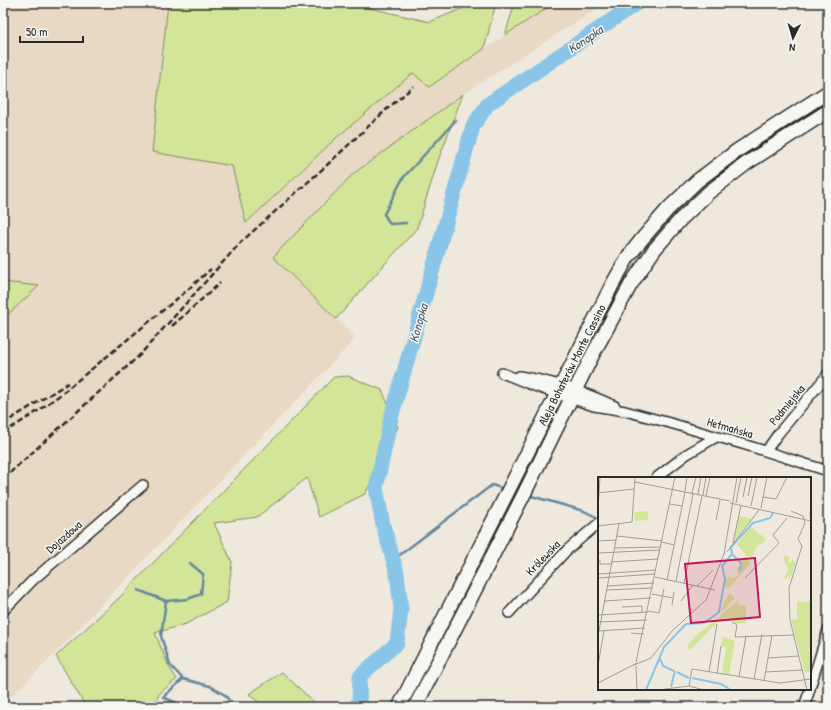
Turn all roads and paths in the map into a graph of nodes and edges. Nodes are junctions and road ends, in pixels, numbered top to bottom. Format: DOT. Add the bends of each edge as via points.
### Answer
graph roads {
  1 [pos="828,92"];
  2 [pos="828,111"];
  3 [pos="828,374"];
  4 [pos="560,390"];
  5 [pos="573,394"];
  6 [pos="716,437"];
  7 [pos="766,451"];
  8 [pos="828,472"];
  9 [pos="657,477"];
  10 [pos="143,485"];
  11 [pos="598,524"];
  12 [pos="3,611"];
  13 [pos="509,613"];
  14 [pos="828,630"];
  15 [pos="811,686"];
  16 [pos="810,690"];
  17 [pos="399,707"];
  18 [pos="415,707"];
  19 [pos="804,707"];
  1 -- 4 [label="main road, Aleja Bohaterów Monte Cassino" via="738,150 697,181 668,209 628,257"];
  2 -- 5 [label="main road, Aleja Bohaterów Monte Cassino" via="747,163 708,193 680,220 654,250 631,284"];
  3 -- 7 [label="street, Podmiejska"];
  4 -- 4 [label="street, Hetmańska" via="540,379 502,373 537,387"];
  4 -- 5 [label="street, Hetmańska"];
  4 -- 17 [label="main road, Aleja Bohaterów Monte Cassino"];
  5 -- 6 [label="street, Hetmańska" via="594,406 625,411"];
  5 -- 18 [label="main road, Aleja Bohaterów Monte Cassino"];
  6 -- 7 [label="street, Hetmańska"];
  6 -- 9 [label="street" via="687,454"];
  7 -- 8 [label="street, Hetmańska"];
  10 -- 12 [label="street, Dojazdowa" via="33,580"];
  11 -- 13 [label="street, Królewska" via="567,550"];
  14 -- 15 [label="street"];
  16 -- 19 [label="street"];
}
